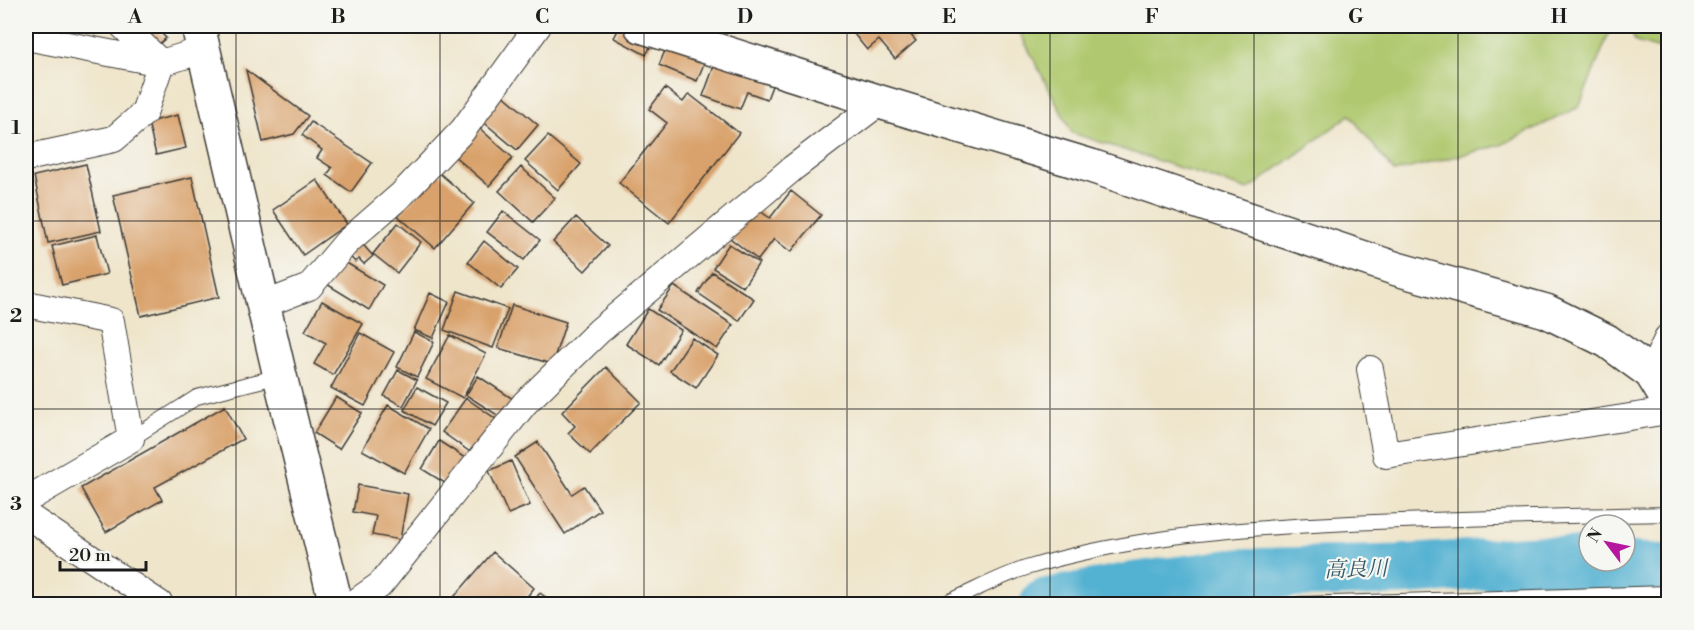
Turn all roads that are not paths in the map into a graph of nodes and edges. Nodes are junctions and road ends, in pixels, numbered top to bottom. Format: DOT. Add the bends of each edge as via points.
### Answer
graph roads {
  1 [pos="123,26"];
  2 [pos="538,26"];
  3 [pos="641,26"];
  4 [pos="26,37"];
  5 [pos="200,38"];
  6 [pos="161,63"];
  7 [pos="880,102"];
  8 [pos="26,158"];
  9 [pos="26,304"];
  10 [pos="263,305"];
  11 [pos="1668,337"];
  12 [pos="1370,369"];
  13 [pos="1651,373"];
  14 [pos="279,376"];
  15 [pos="1668,401"];
  16 [pos="1668,411"];
  17 [pos="131,439"];
  18 [pos="26,500"];
  19 [pos="1668,514"];
  20 [pos="26,515"];
  21 [pos="1668,594"];
  22 [pos="160,604"];
  23 [pos="336,604"];
  24 [pos="353,604"];
  25 [pos="943,604"];
  26 [pos="1299,604"];
  1 -- 6 [label="street"];
  2 -- 10 [label="street" via="463,130 402,194 347,242 309,287"];
  3 -- 7 [label="street"];
  4 -- 6 [label="street"];
  5 -- 6 [label="street"];
  5 -- 10 [label="street"];
  6 -- 8 [label="street" via="144,113 114,139"];
  7 -- 13 [label="street" via="1091,166 1397,269 1546,311 1607,341"];
  7 -- 24 [label="street" via="793,168 583,347 525,402 380,585"];
  9 -- 17 [label="street" via="111,321"];
  10 -- 14 [label="street"];
  11 -- 13 [label="street"];
  12 -- 16 [label="street" via="1386,455"];
  13 -- 15 [label="street"];
  14 -- 17 [label="lane" via="197,397"];
  14 -- 23 [label="street"];
  17 -- 18 [label="street"];
  19 -- 25 [label="lane" via="1430,519 1186,535 1105,548 1024,569"];
  20 -- 22 [label="street"];
  21 -- 26 [label="lane"];
}
